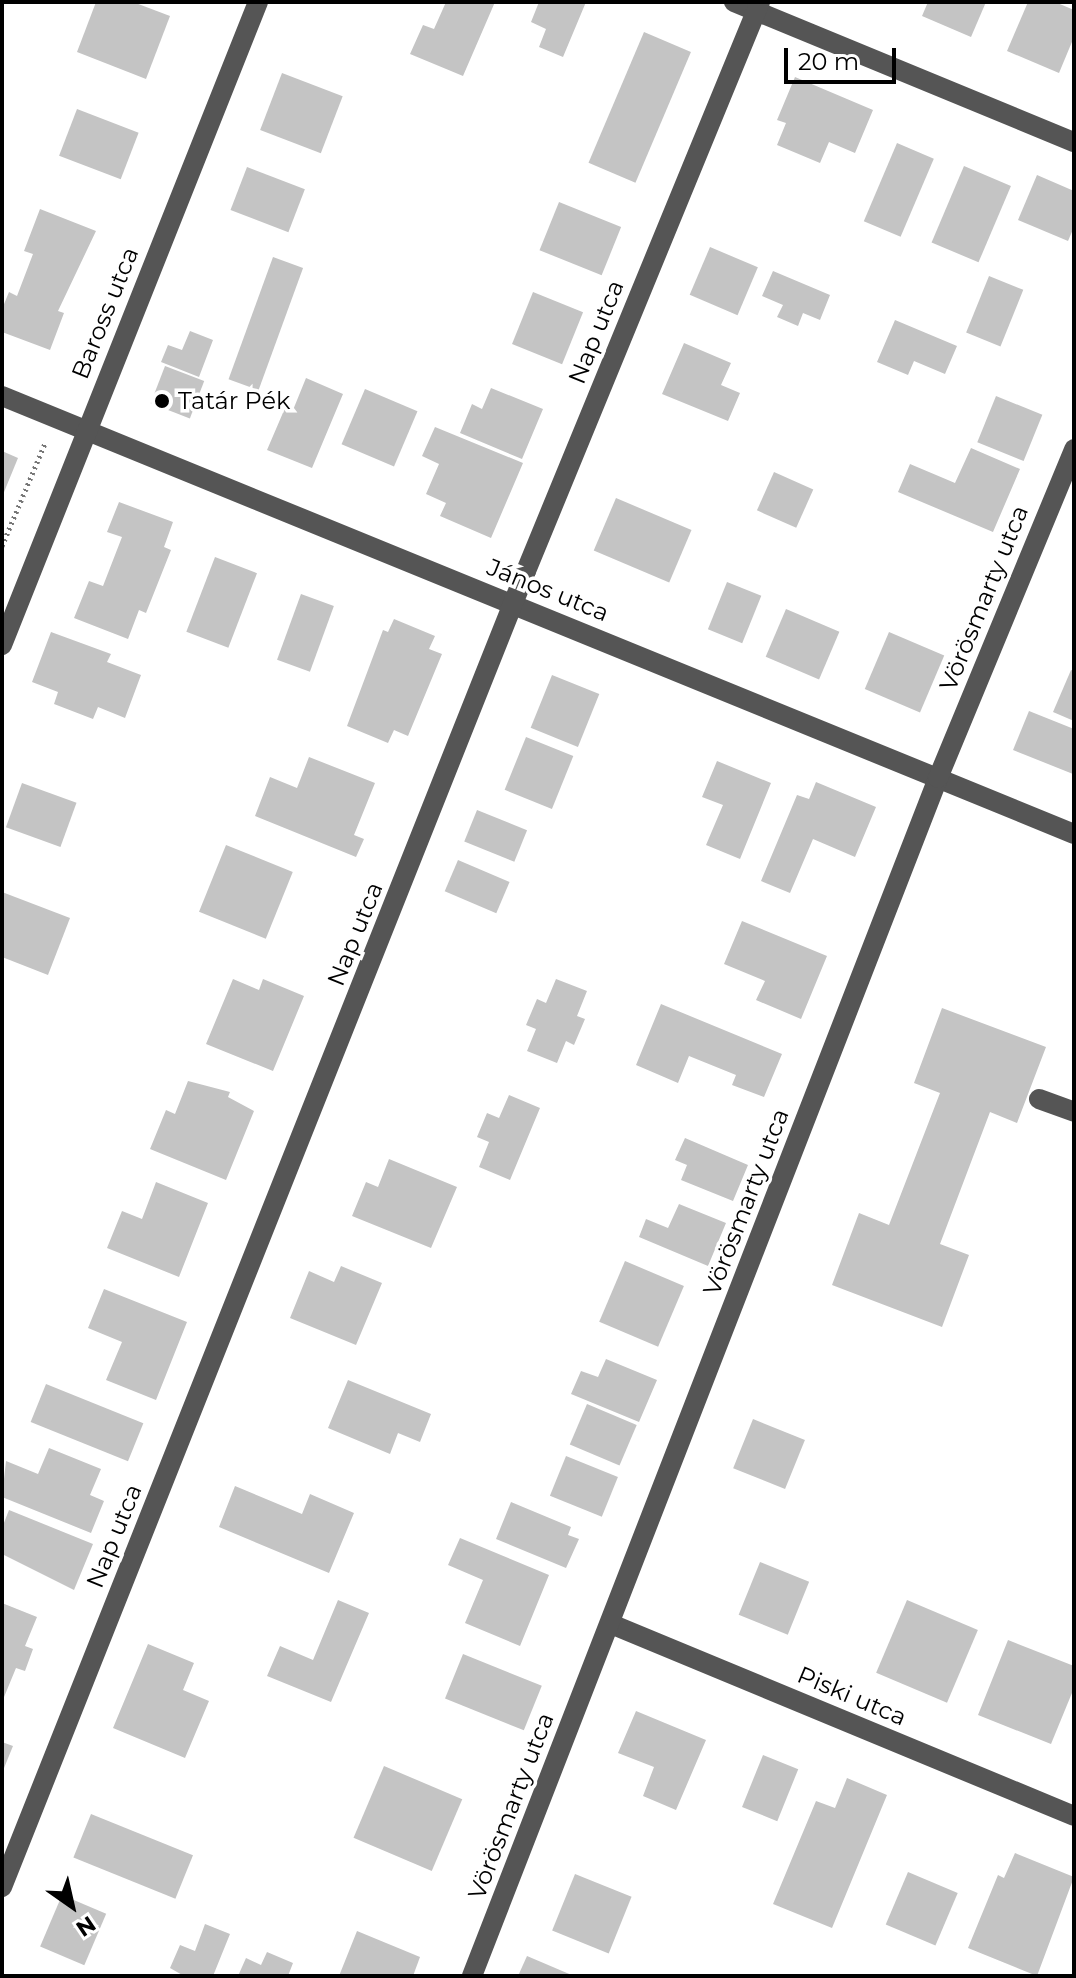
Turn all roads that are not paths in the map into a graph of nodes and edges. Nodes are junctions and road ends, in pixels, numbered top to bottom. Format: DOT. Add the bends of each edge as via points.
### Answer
graph roads {
  1 [pos="258,2"];
  2 [pos="734,2"];
  3 [pos="758,7"];
  4 [pos="1074,142"];
  5 [pos="2,396"];
  6 [pos="86,430"];
  7 [pos="1074,449"];
  8 [pos="514,605"];
  9 [pos="2,645"];
  10 [pos="938,778"];
  11 [pos="1074,834"];
  12 [pos="1039,1099"];
  13 [pos="1074,1112"];
  14 [pos="611,1624"];
  15 [pos="1074,1816"];
  16 [pos="2,1887"];
  17 [pos="472,1976"];
  1 -- 6 [label="street, Baross utca"];
  2 -- 3 [label="street"];
  3 -- 4 [label="street"];
  3 -- 8 [label="street, Nap utca"];
  5 -- 6 [label="street, János utca"];
  6 -- 8 [label="street, János utca"];
  6 -- 9 [label="street, Baross utca"];
  7 -- 10 [label="street, Vörösmarty utca"];
  8 -- 10 [label="street, János utca"];
  8 -- 16 [label="street, Nap utca"];
  10 -- 11 [label="street, János utca"];
  10 -- 14 [label="street, Vörösmarty utca"];
  12 -- 13 [label="street"];
  14 -- 15 [label="street, Piski utca"];
  14 -- 17 [label="street, Vörösmarty utca"];
}
